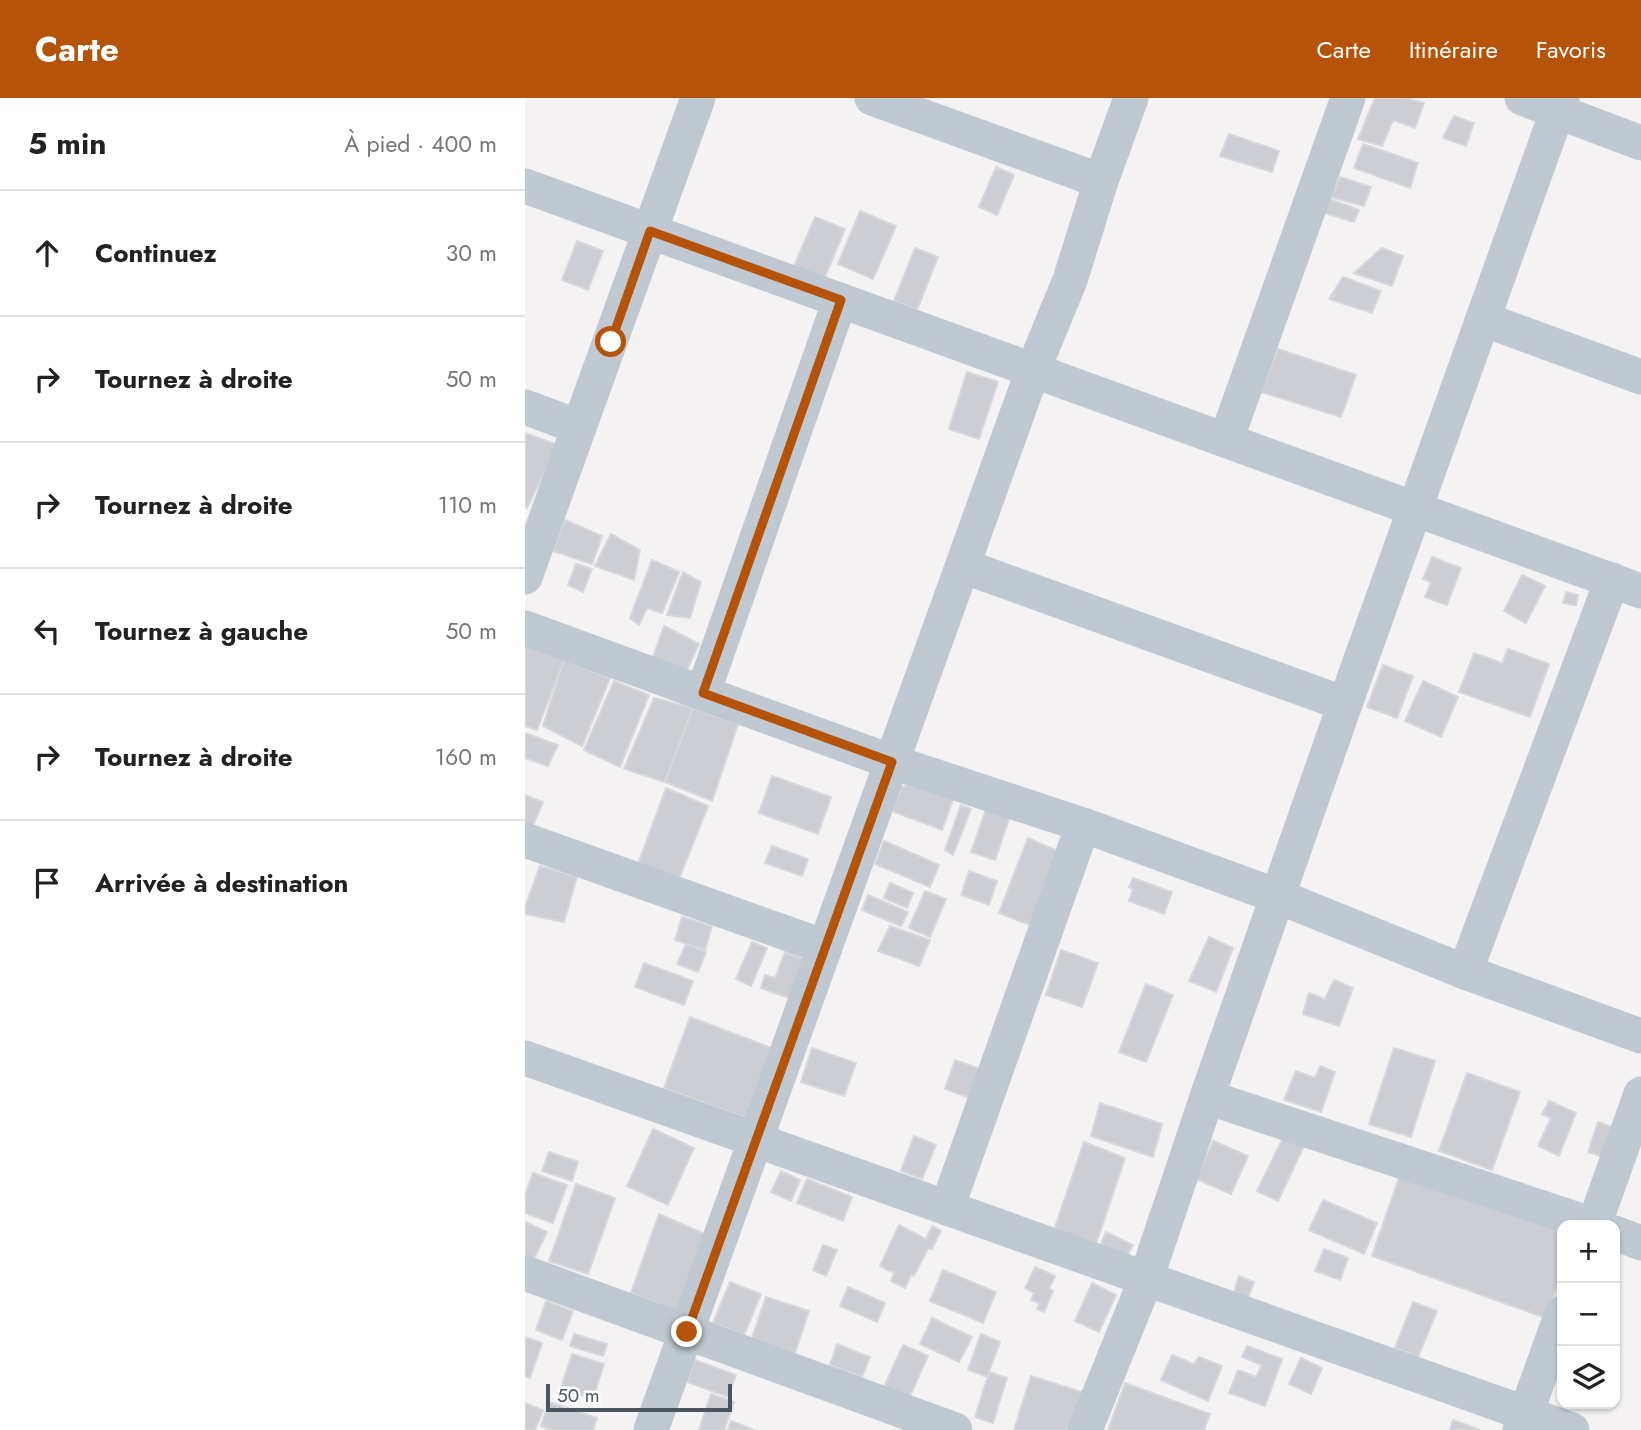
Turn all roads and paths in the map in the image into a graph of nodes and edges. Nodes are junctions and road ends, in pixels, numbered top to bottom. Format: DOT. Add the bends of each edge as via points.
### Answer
graph roads {
  1 [pos="698,98"];
  2 [pos="872,98"];
  3 [pos="1131,98"];
  4 [pos="1348,98"];
  5 [pos="1522,98"];
  6 [pos="1559,104"];
  7 [pos="1641,143"];
  8 [pos="1101,181"];
  9 [pos="525,186"];
  10 [pos="650,231"];
  11 [pos="841,300"];
  12 [pos="1483,319"];
  13 [pos="1033,370"];
  14 [pos="1641,377"];
  15 [pos="525,407"];
  16 [pos="579,427"];
  17 [pos="1226,440"];
  18 [pos="1415,509"];
  19 [pos="963,566"];
  20 [pos="525,578"];
  21 [pos="1626,585"];
  22 [pos="525,628"];
  23 [pos="703,693"];
  24 [pos="1345,704"];
  25 [pos="892,762"];
  26 [pos="1083,825"];
  27 [pos="525,840"];
  28 [pos="1277,896"];
  29 [pos="825,947"];
  30 [pos="1465,972"];
  31 [pos="1641,1036"];
  32 [pos="525,1058"];
  33 [pos="1641,1094"];
  34 [pos="1207,1097"];
  35 [pos="756,1140"];
  36 [pos="947,1208"];
  37 [pos="1579,1220"];
  38 [pos="1596,1220"];
  39 [pos="1620,1235"];
  40 [pos="1641,1243"];
  41 [pos="525,1273"];
  42 [pos="1146,1279"];
  43 [pos="1557,1327"];
  44 [pos="687,1332"];
  45 [pos="1523,1422"];
  46 [pos="652,1430"];
  47 [pos="955,1430"];
  48 [pos="1085,1430"];
  49 [pos="1572,1430"];
  1 -- 10 [label="street"];
  2 -- 8 [label="street"];
  3 -- 8 [label="street"];
  4 -- 17 [label="street"];
  5 -- 6 [label="street"];
  6 -- 7 [label="street"];
  6 -- 12 [label="street"];
  8 -- 13 [label="street" via="1070,280"];
  9 -- 10 [label="street"];
  10 -- 11 [label="street"];
  10 -- 16 [label="street"];
  11 -- 13 [label="street"];
  11 -- 23 [label="street"];
  12 -- 14 [label="street"];
  12 -- 18 [label="street"];
  13 -- 17 [label="street"];
  13 -- 19 [label="street"];
  15 -- 16 [label="street"];
  16 -- 20 [label="street"];
  17 -- 18 [label="street"];
  18 -- 21 [label="street"];
  18 -- 24 [label="street"];
  19 -- 24 [label="street"];
  19 -- 25 [label="street"];
  21 -- 30 [label="street"];
  22 -- 23 [label="street"];
  23 -- 25 [label="street"];
  24 -- 28 [label="street"];
  25 -- 26 [label="street"];
  25 -- 29 [label="street"];
  26 -- 28 [label="street"];
  26 -- 36 [label="street"];
  27 -- 29 [label="street"];
  28 -- 30 [label="street"];
  28 -- 34 [label="street"];
  29 -- 35 [label="street"];
  30 -- 31 [label="street"];
  32 -- 35 [label="street"];
  33 -- 38 [label="street"];
  34 -- 37 [label="street"];
  34 -- 42 [label="street"];
  35 -- 36 [label="street"];
  35 -- 44 [label="street"];
  36 -- 42 [label="street"];
  39 -- 40 [label="street"];
  41 -- 44 [label="street"];
  42 -- 45 [label="street"];
  42 -- 48 [label="street"];
  43 -- 45 [label="street"];
  44 -- 46 [label="street"];
  44 -- 47 [label="street"];
  45 -- 49 [label="street"];
}
